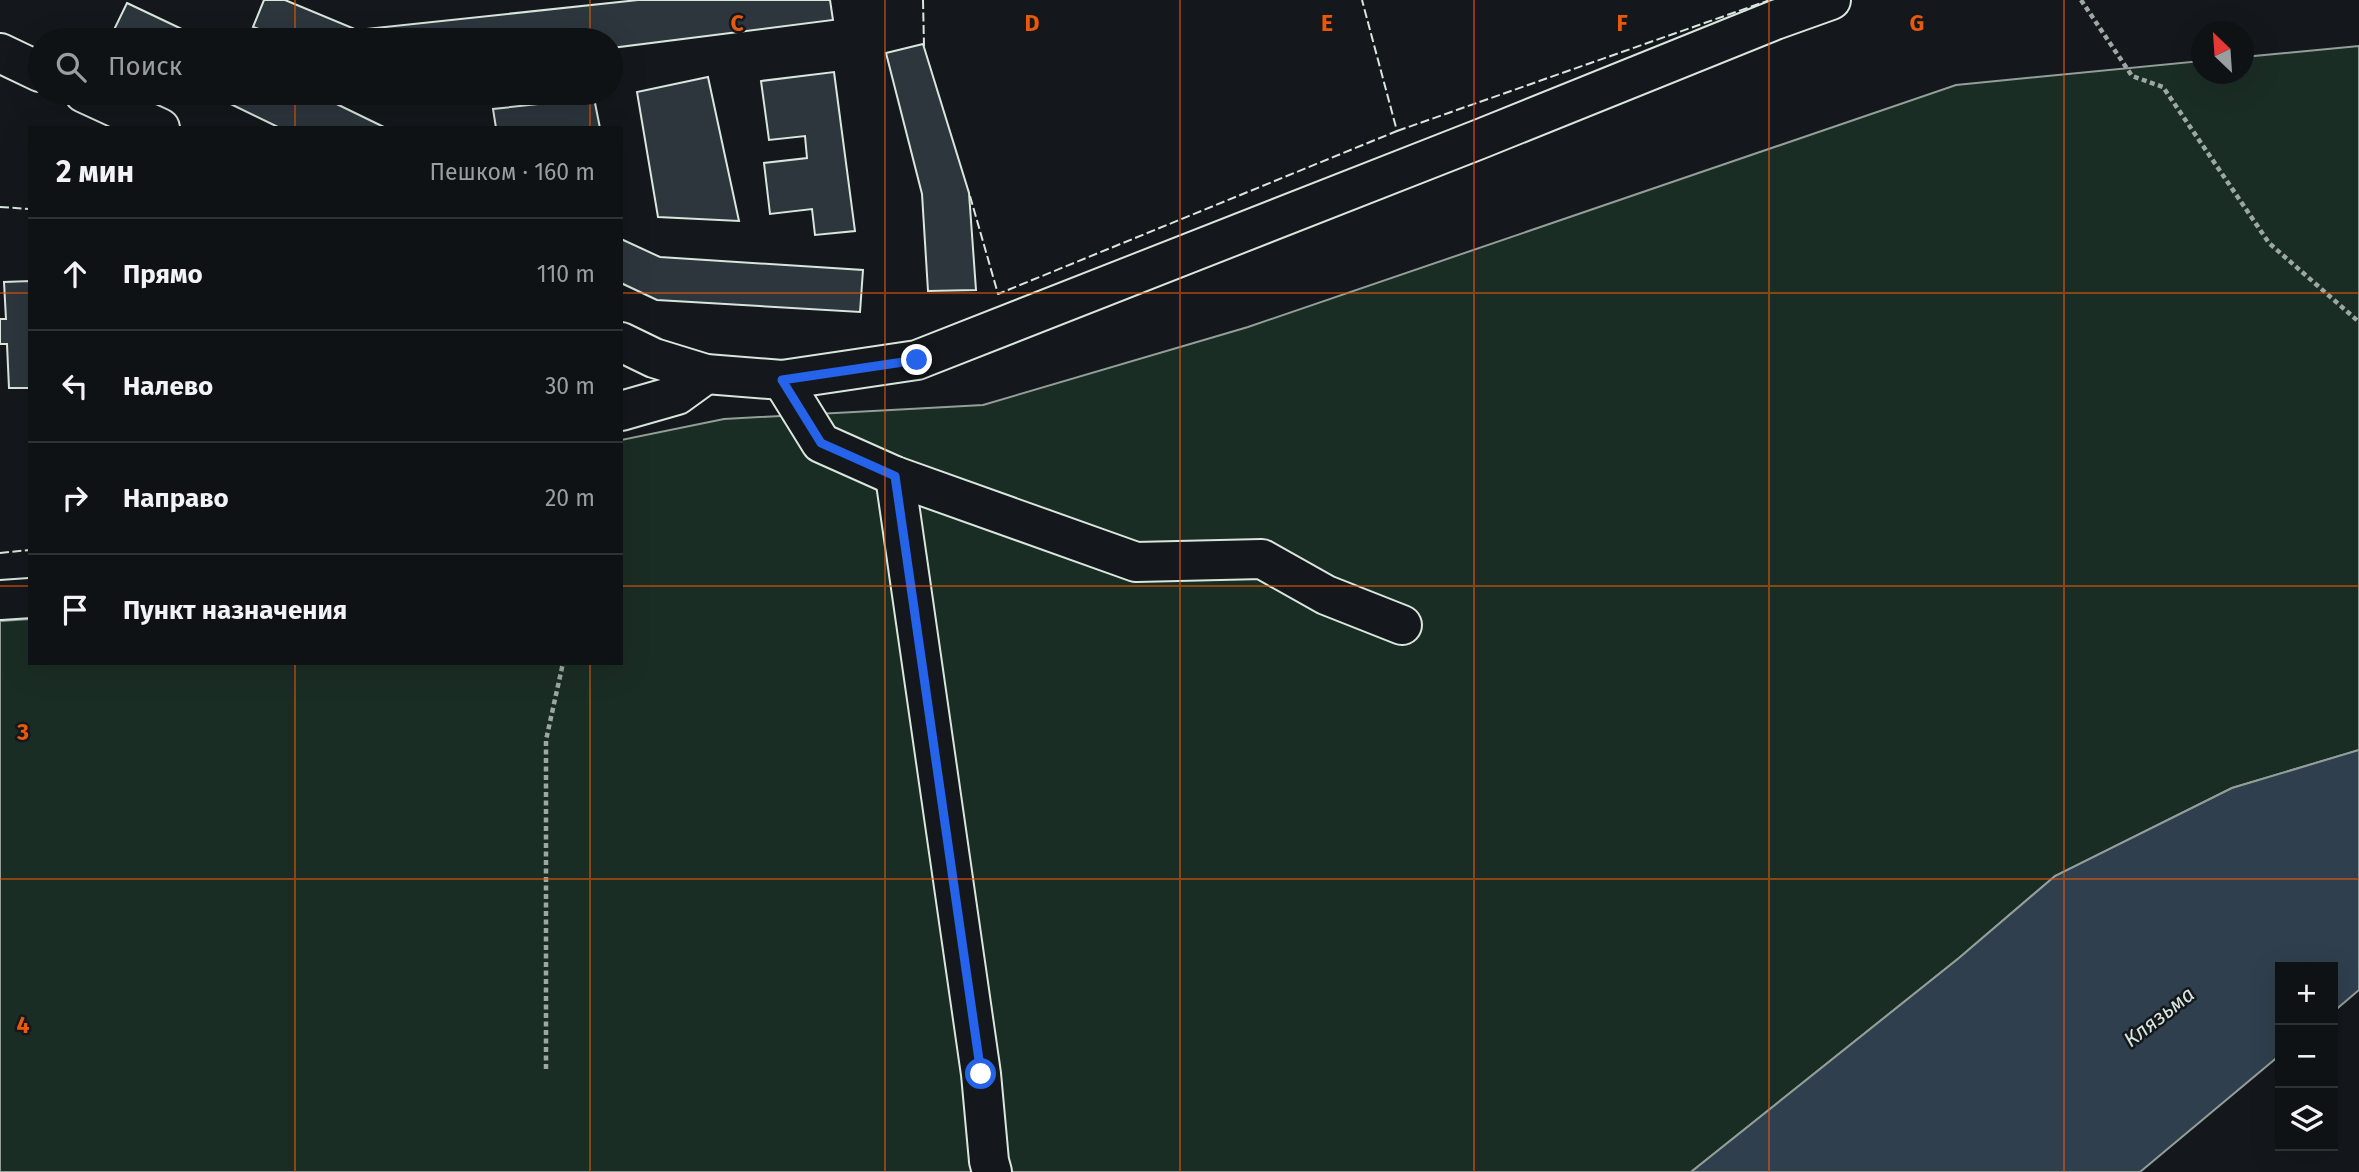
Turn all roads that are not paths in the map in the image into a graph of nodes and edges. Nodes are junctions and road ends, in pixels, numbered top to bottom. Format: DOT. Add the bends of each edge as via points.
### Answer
graph roads {
  1 [pos="1831,0"];
  2 [pos="0,54"];
  3 [pos="28,67"];
  4 [pos="111,105"];
  5 [pos="156,126"];
  6 [pos="623,343"];
  7 [pos="706,374"];
  8 [pos="782,380"];
  9 [pos="623,410"];
  10 [pos="895,476"];
  11 [pos="28,597"];
  12 [pos="0,600"];
  13 [pos="1402,625"];
  14 [pos="992,1172"];
  1 -- 8 [label="street" via="917,360"];
  2 -- 3 [label="street"];
  4 -- 5 [label="street"];
  6 -- 7 [label="street"];
  7 -- 8 [label="street"];
  7 -- 9 [label="street" via="677,395"];
  8 -- 10 [label="street" via="821,443"];
  10 -- 13 [label="street" via="1136,562 1262,559 1326,595"];
  10 -- 14 [label="street"];
  11 -- 12 [label="street"];
}
